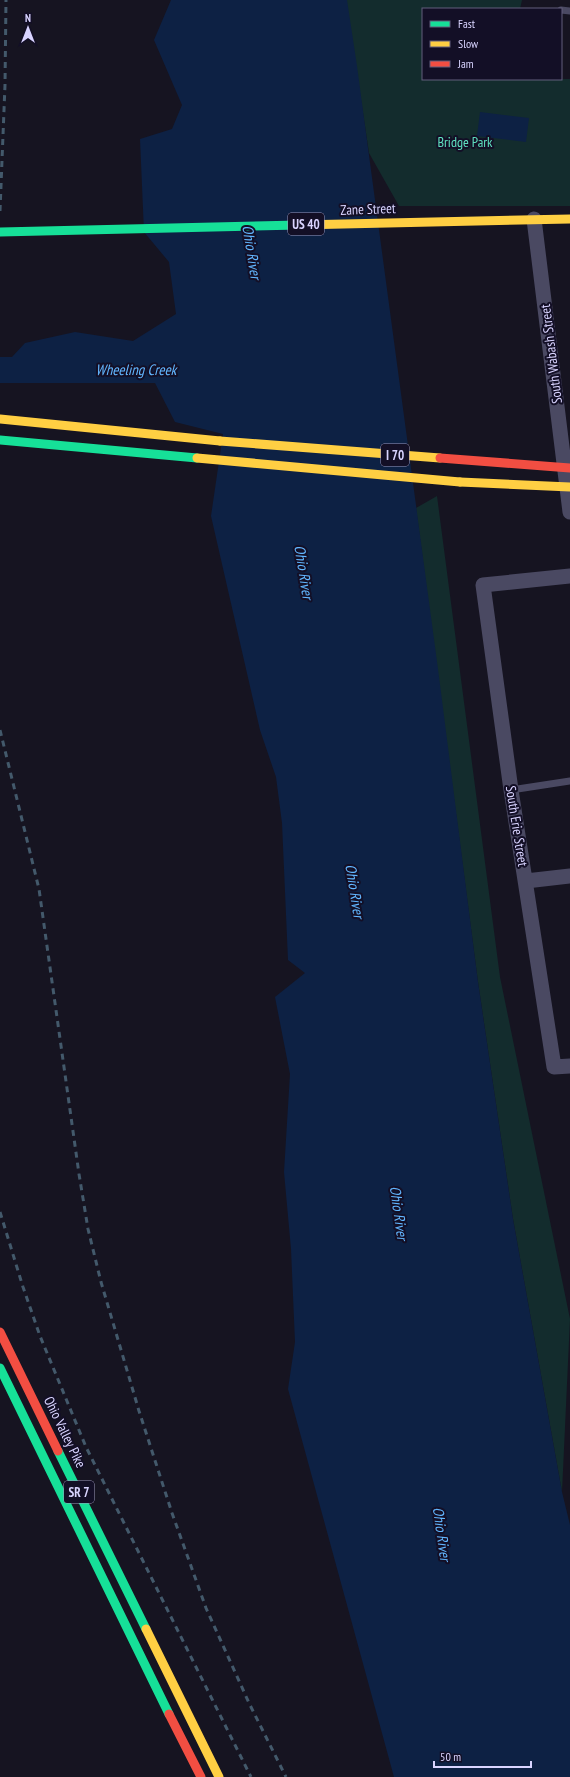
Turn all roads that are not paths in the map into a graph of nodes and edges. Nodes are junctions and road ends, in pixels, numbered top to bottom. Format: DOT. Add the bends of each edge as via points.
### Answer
graph roads {
  1 [pos="534,219"];
  2 [pos="570,219"];
  3 [pos="0,232"];
  4 [pos="0,419"];
  5 [pos="0,440"];
  6 [pos="570,468"];
  7 [pos="570,487"];
  8 [pos="570,512"];
  9 [pos="570,576"];
  10 [pos="570,781"];
  11 [pos="511,790"];
  12 [pos="570,876"];
  13 [pos="526,881"];
  14 [pos="570,1066"];
  15 [pos="0,1332"];
  16 [pos="0,1368"];
  17 [pos="0,1386"];
  18 [pos="26,1423"];
  19 [pos="201,1777"];
  20 [pos="219,1777"];
  1 -- 2 [label="main road, Zane Street / US 40"];
  1 -- 3 [label="main road, Zane Street / US 40"];
  1 -- 8 [label="street, South Wabash Street"];
  4 -- 6 [label="main road, I 70, bridge" via="220,441"];
  5 -- 7 [label="main road, I 70, bridge" via="460,482"];
  9 -- 11 [label="street, South Erie Street" via="483,585"];
  10 -- 11 [label="lane"];
  11 -- 13 [label="street, South Erie Street"];
  12 -- 13 [label="street"];
  13 -- 14 [label="street, South Erie Street" via="554,1068"];
  15 -- 20 [label="main road, Ohio Valley Pike / SR 7"];
  16 -- 18 [label="main road, SR 7"];
  17 -- 18 [label="main road"];
  18 -- 19 [label="main road, SR 7"];
}
